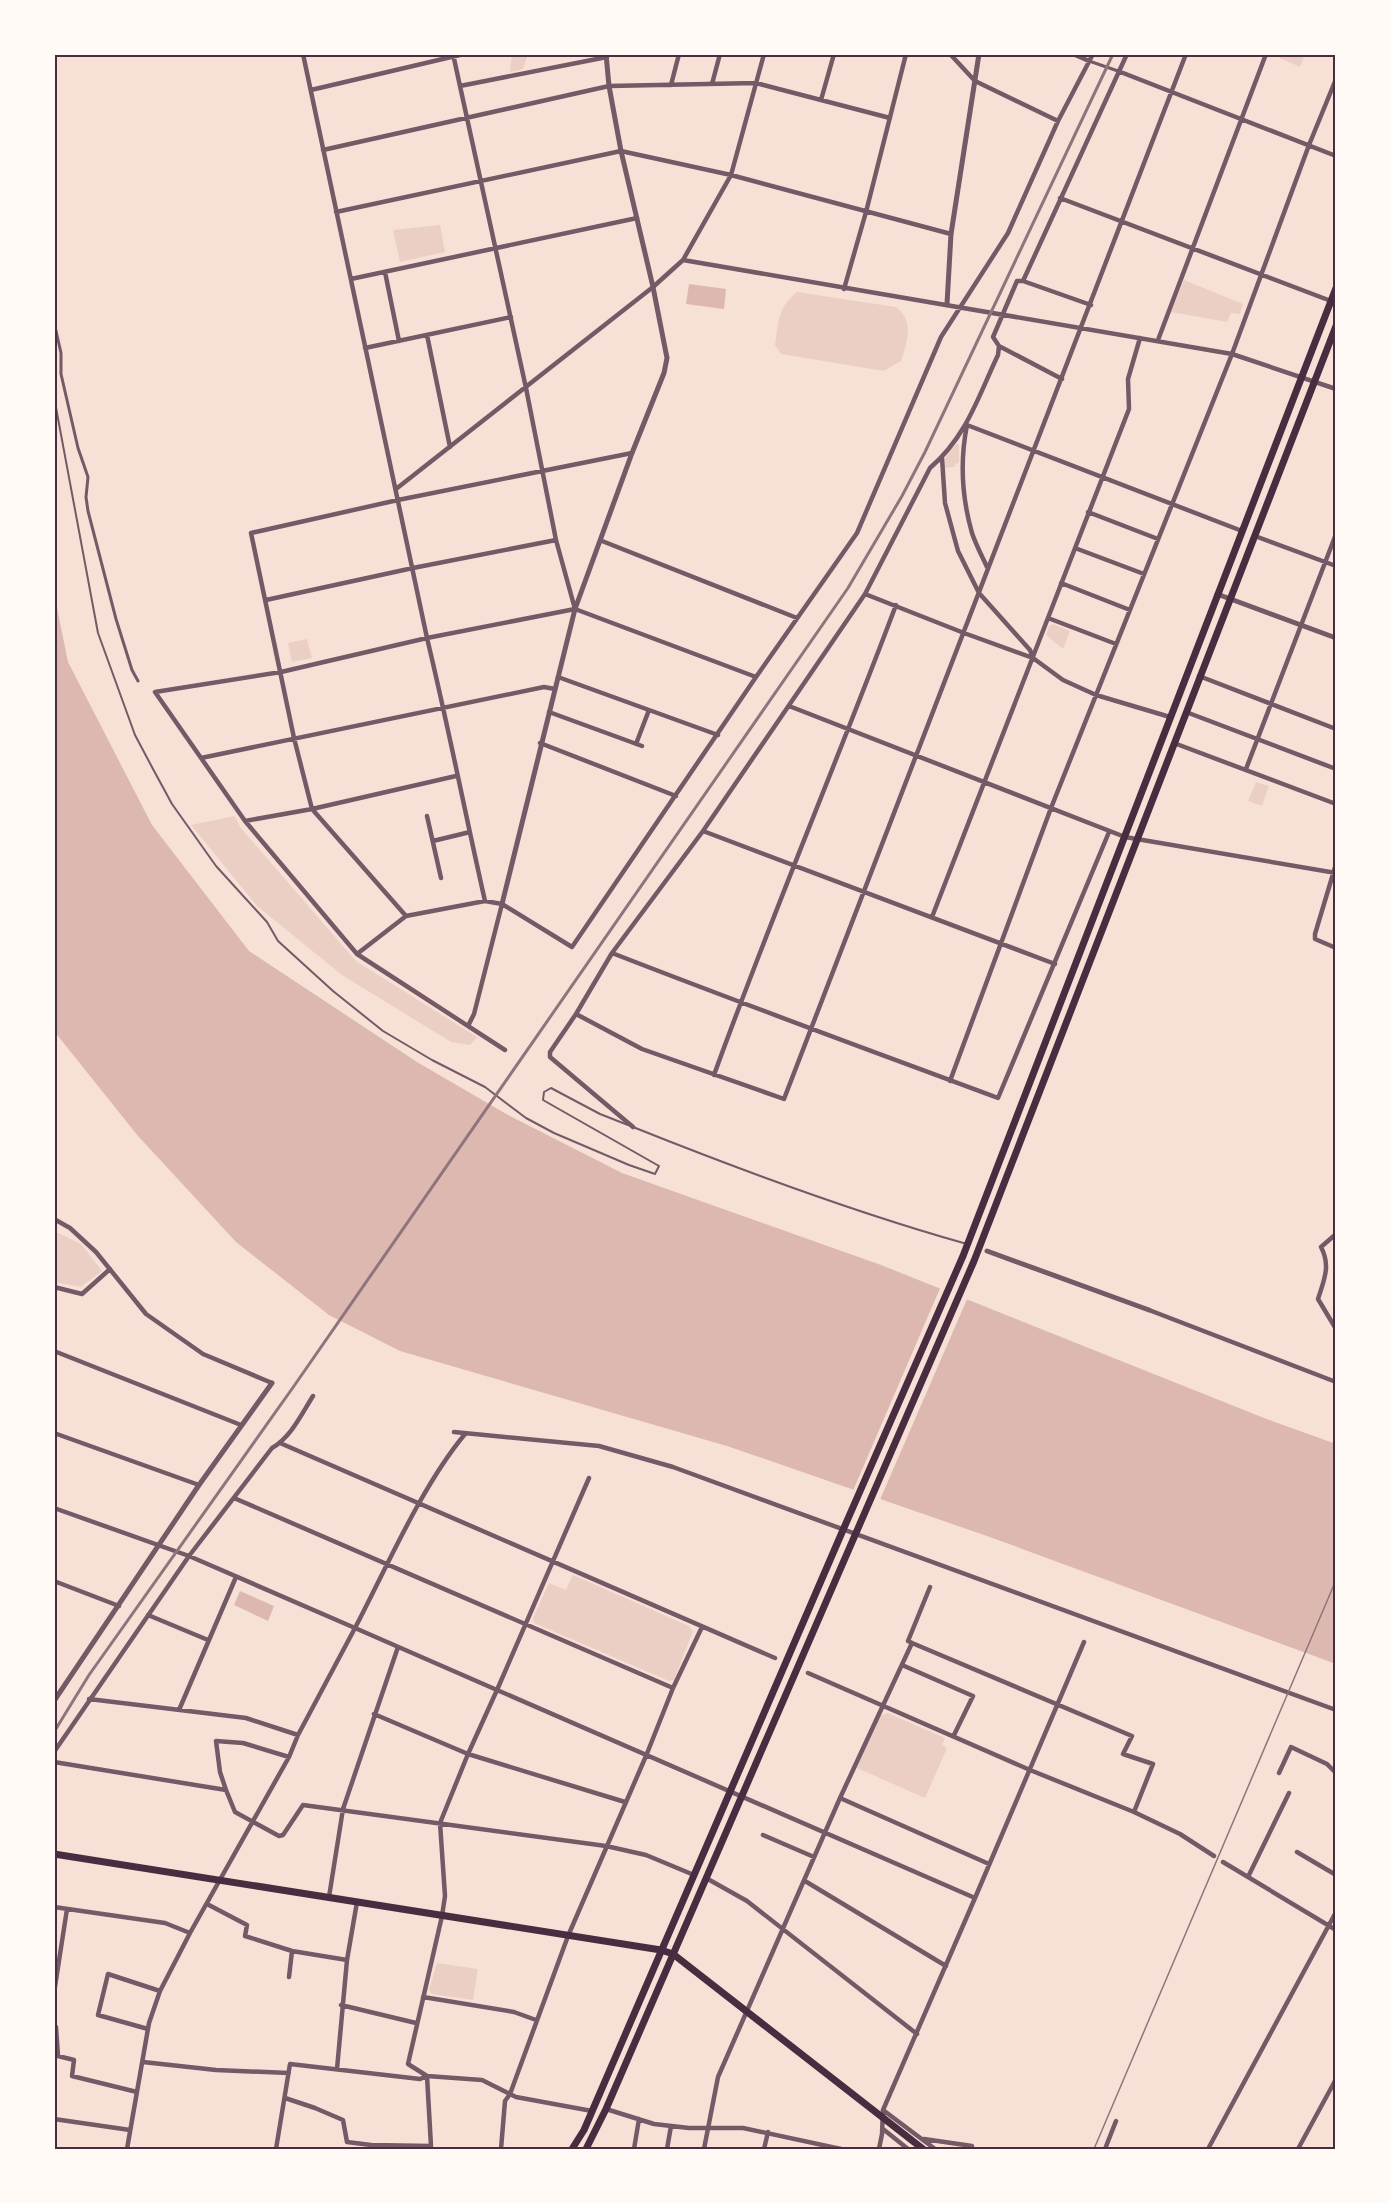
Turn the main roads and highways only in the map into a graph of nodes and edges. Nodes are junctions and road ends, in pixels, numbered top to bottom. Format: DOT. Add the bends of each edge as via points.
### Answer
graph roads {
  1 [pos="1336,288"];
  2 [pos="1336,326"];
  3 [pos="54,1854"];
  4 [pos="661,1950"];
  5 [pos="673,1954"];
  6 [pos="572,2149"];
  7 [pos="586,2149"];
  8 [pos="923,2149"];
  1 -- 4 [label="main road" via="963,1256"];
  2 -- 5 [label="main road" via="974,1261"];
  3 -- 4 [label="main road"];
  4 -- 5 [label="main road"];
  4 -- 6 [label="main road" via="584,2130"];
  5 -- 7 [label="main road"];
  5 -- 8 [label="main road"];
}
